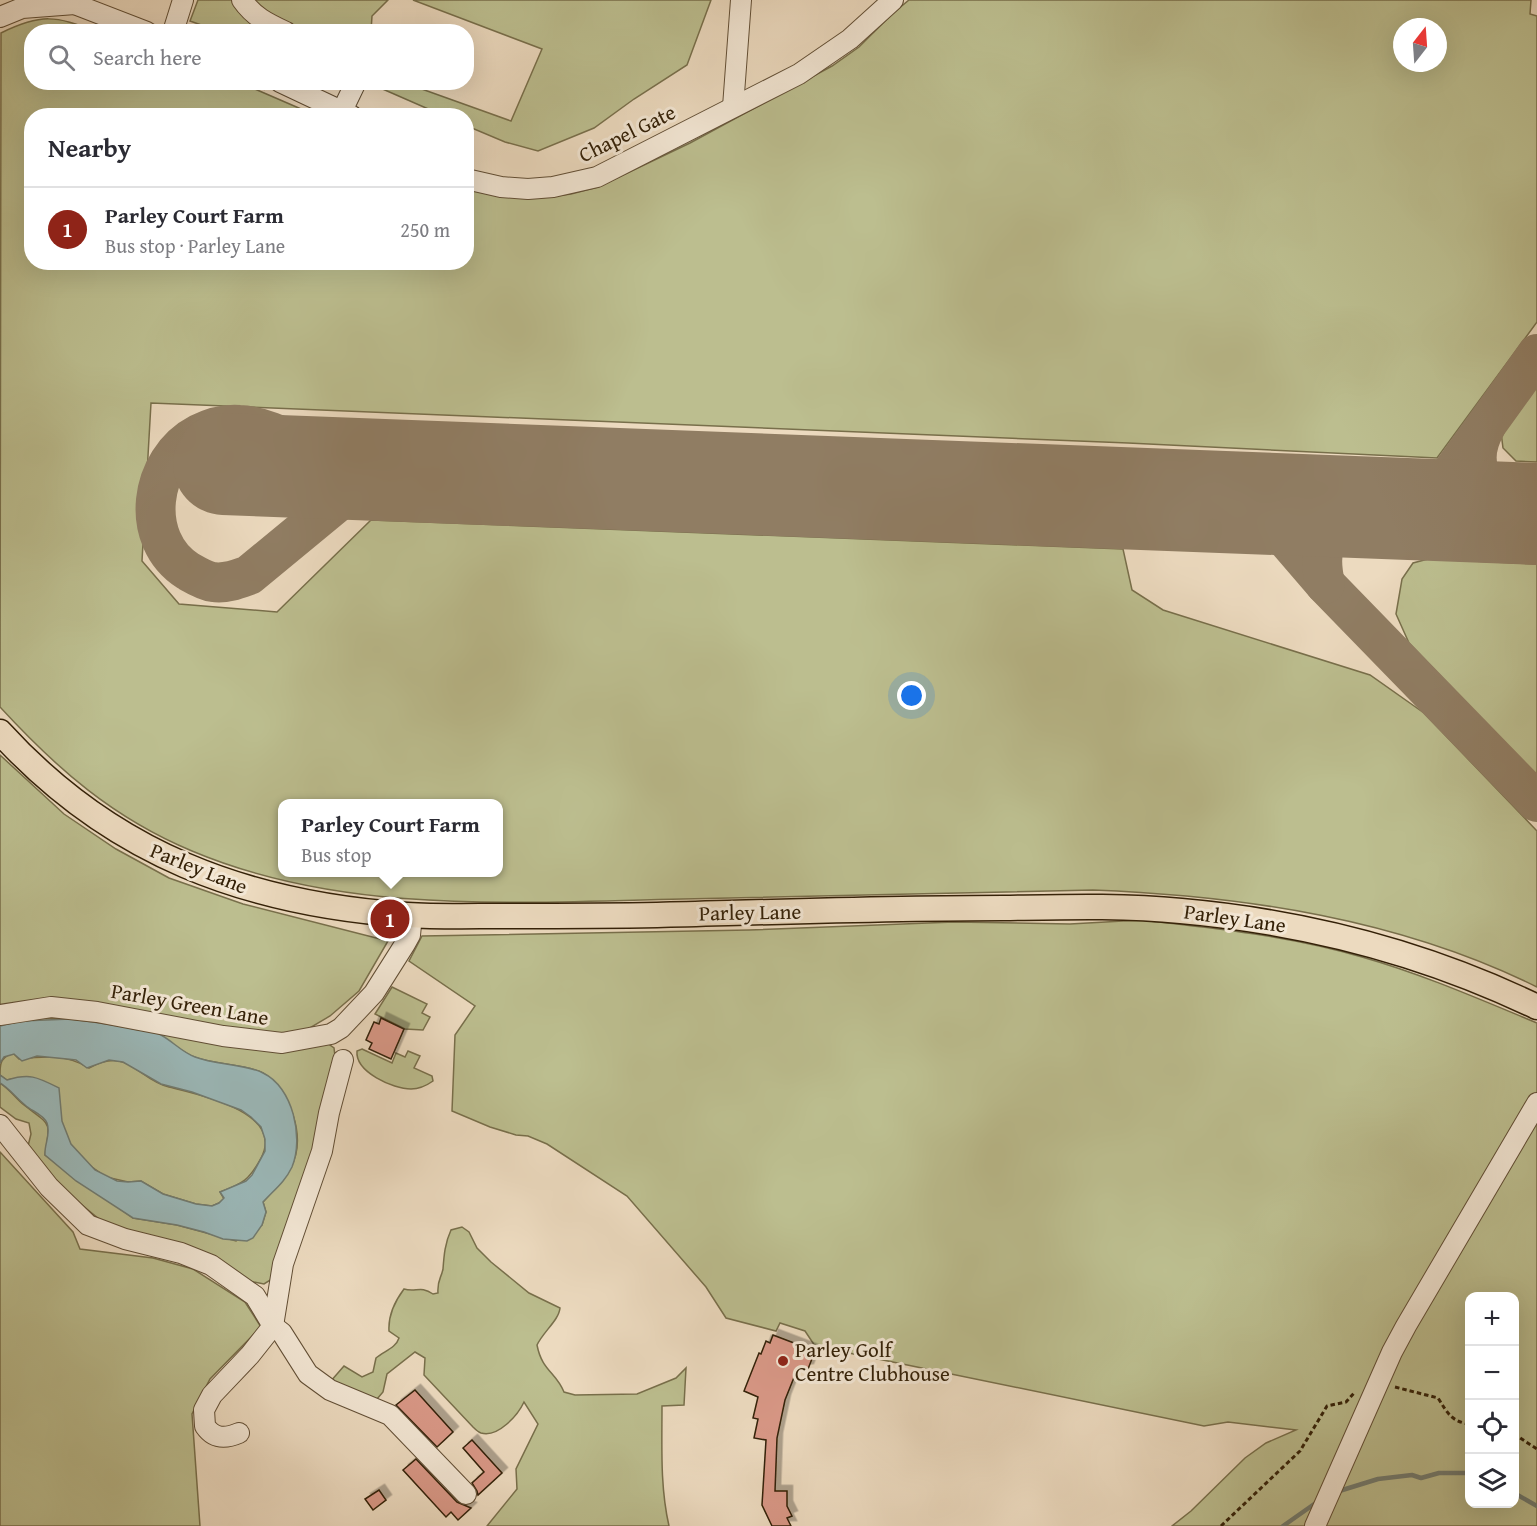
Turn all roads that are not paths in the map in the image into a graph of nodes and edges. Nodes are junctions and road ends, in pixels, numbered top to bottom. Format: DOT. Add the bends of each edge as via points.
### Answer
graph roads {
  1 [pos="183,0"];
  2 [pos="242,0"];
  3 [pos="741,0"];
  4 [pos="893,0"];
  5 [pos="69,2"];
  6 [pos="0,17"];
  7 [pos="126,24"];
  8 [pos="176,24"];
  9 [pos="267,24"];
  10 [pos="297,90"];
  11 [pos="354,90"];
  12 [pos="733,107"];
  13 [pos="336,108"];
  14 [pos="348,108"];
  15 [pos="474,181"];
  16 [pos="0,732"];
  17 [pos="412,915"];
  18 [pos="1537,1007"];
  19 [pos="0,1015"];
  20 [pos="343,1060"];
  21 [pos="1537,1103"];
  22 [pos="0,1125"];
  23 [pos="273,1326"];
  24 [pos="239,1433"];
  25 [pos="466,1494"];
  26 [pos="1315,1526"];
  1 -- 8 [label="street"];
  2 -- 9 [label="street" via="250,12"];
  3 -- 12 [label="street"];
  4 -- 12 [label="street, Chapel Gate" via="850,39 799,74"];
  5 -- 6 [label="street" via="22,8"];
  5 -- 7 [label="street"];
  10 -- 13 [label="street"];
  11 -- 14 [label="street"];
  12 -- 15 [label="street, Chapel Gate" via="578,183 528,189"];
  16 -- 17 [label="main road, Parley Lane" via="40,772 104,823 192,869 299,902"];
  17 -- 18 [label="main road, Parley Lane" via="594,916 926,908 1177,910 1275,922 1393,950"];
  17 -- 19 [label="street, Parley Green Lane" via="410,935 374,993 331,1034 282,1043 51,1007"];
  20 -- 23 [label="street" via="322,1151 283,1264"];
  21 -- 26 [label="street" via="1392,1352"];
  22 -- 23 [label="street" via="49,1187 88,1225 125,1239 181,1252 211,1265 255,1296"];
  23 -- 24 [label="street" via="204,1410 205,1426 214,1435"];
  23 -- 25 [label="street" via="282,1333 308,1374 330,1390 390,1415"];
}
